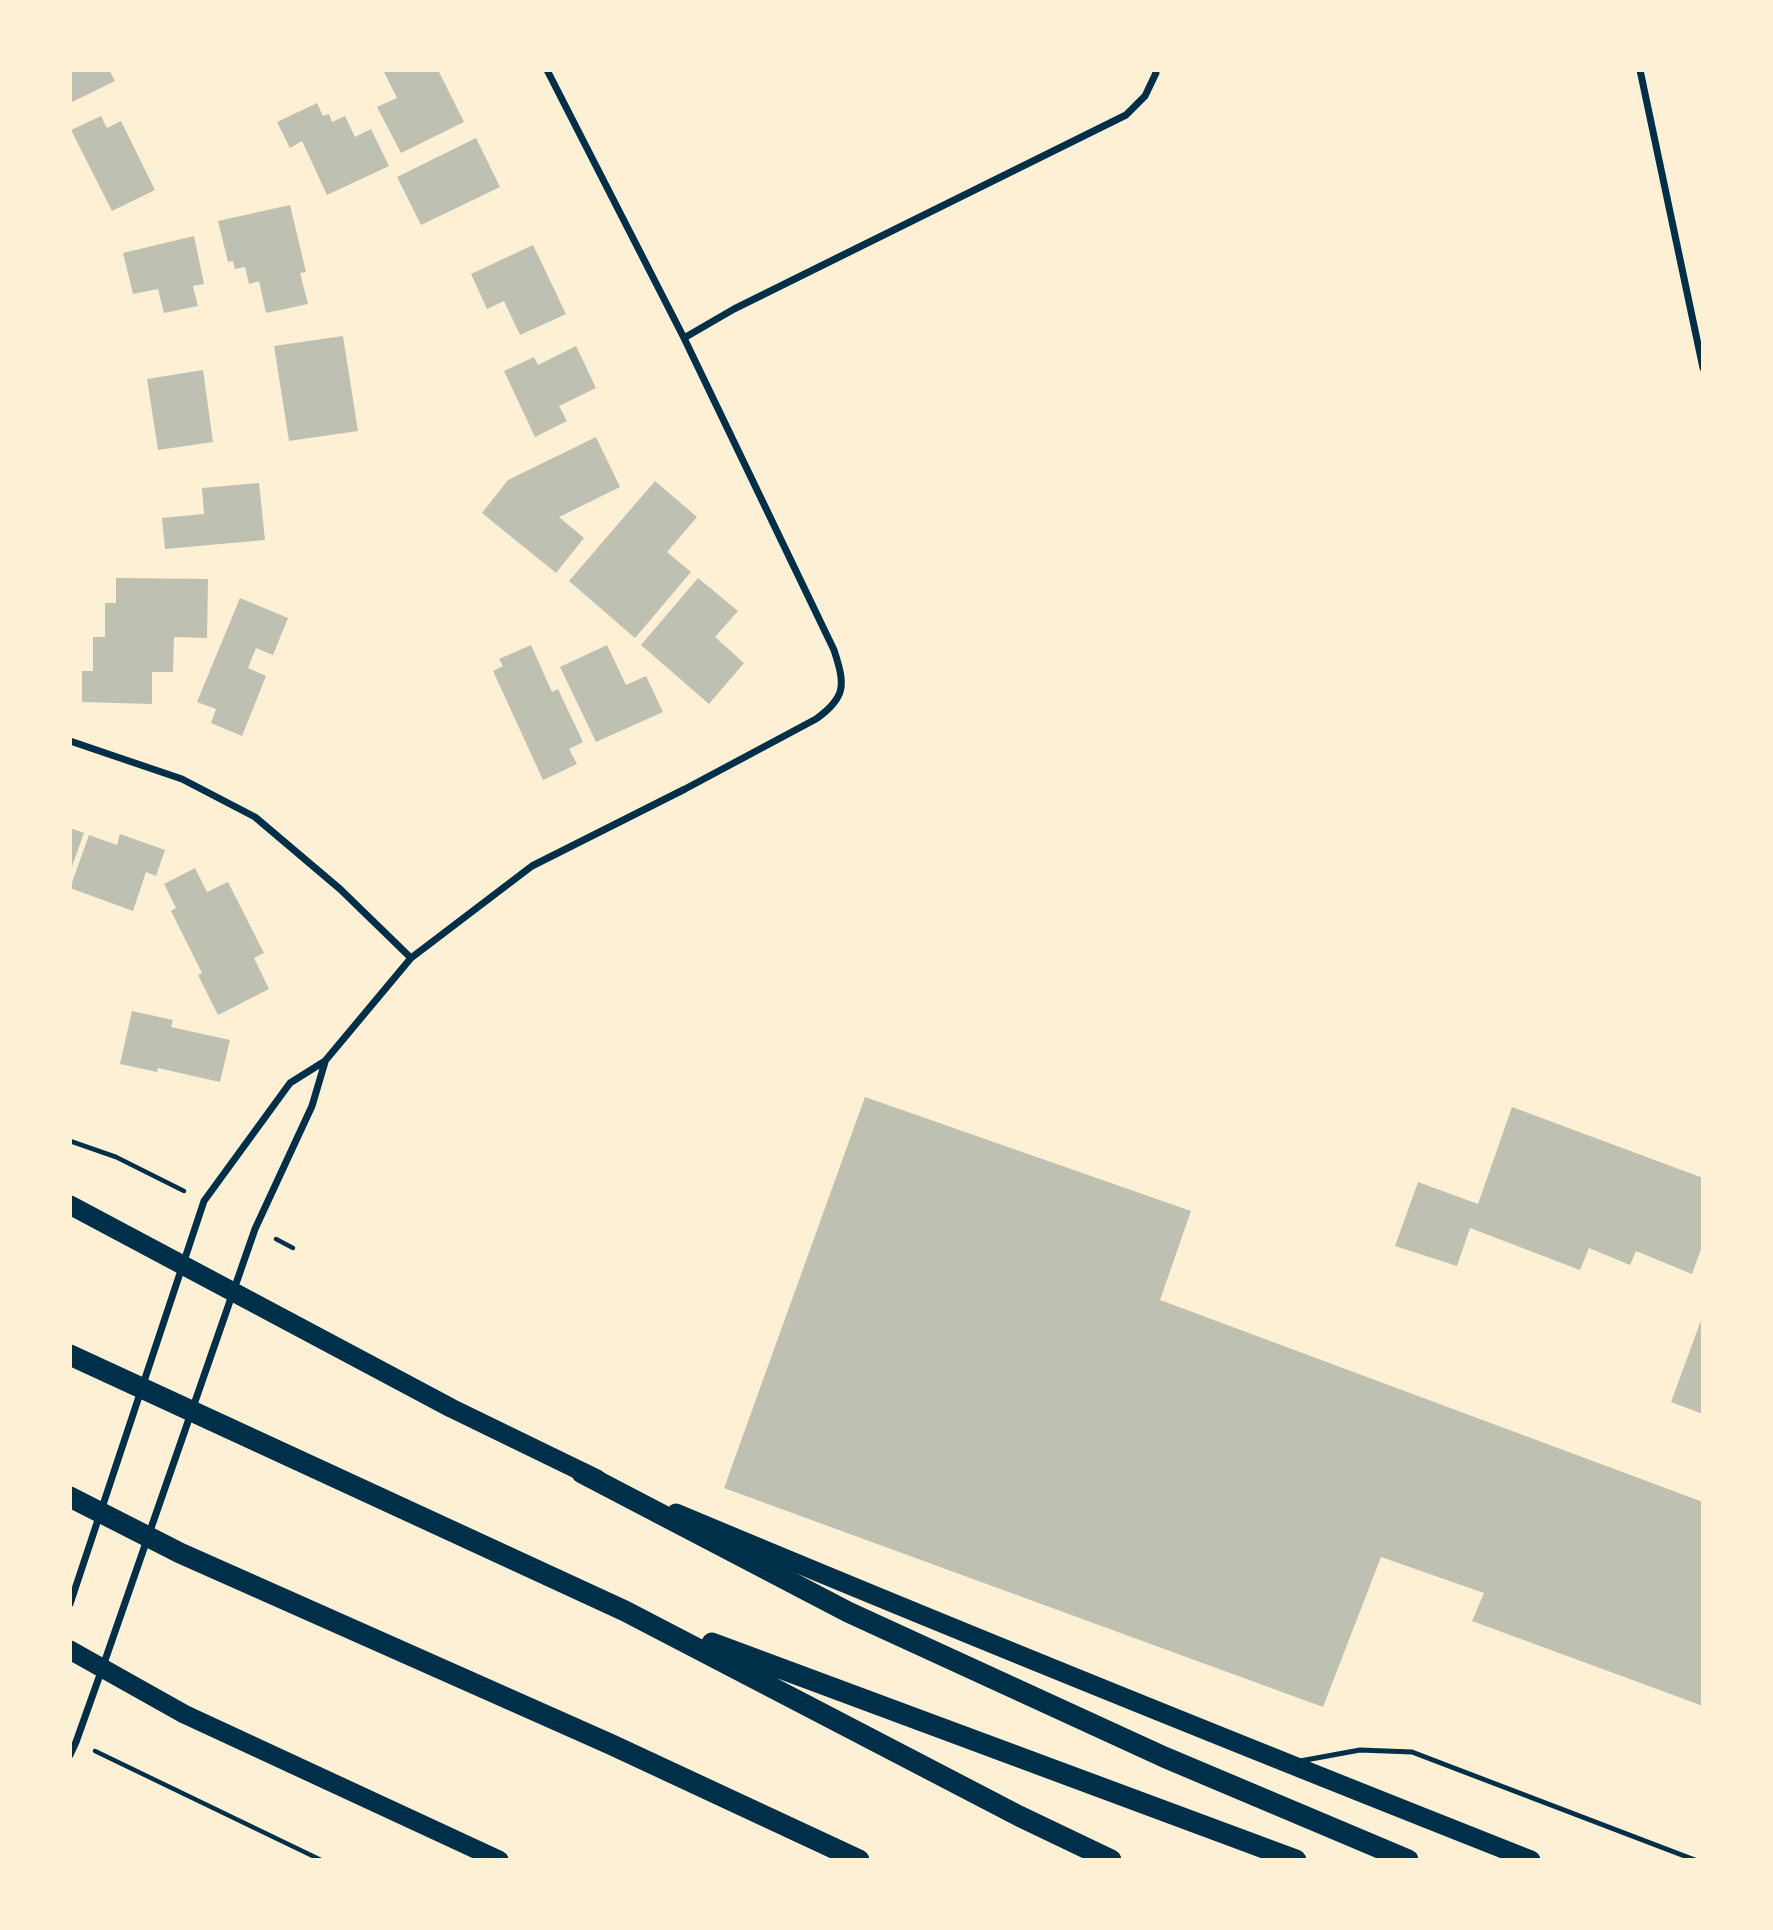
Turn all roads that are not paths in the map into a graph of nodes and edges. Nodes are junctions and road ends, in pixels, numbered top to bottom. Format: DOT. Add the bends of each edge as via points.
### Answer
graph roads {
  1 [pos="547,70"];
  2 [pos="1155,70"];
  3 [pos="1640,70"];
  4 [pos="684,338"];
  5 [pos="1703,368"];
  6 [pos="70,741"];
  7 [pos="411,958"];
  8 [pos="325,1061"];
  9 [pos="70,1205"];
  10 [pos="183,1265"];
  11 [pos="234,1291"];
  12 [pos="70,1355"];
  13 [pos="582,1473"];
  14 [pos="70,1497"];
  15 [pos="70,1604"];
  16 [pos="625,1611"];
  17 [pos="70,1650"];
  18 [pos="102,1669"];
  19 [pos="610,1744"];
  20 [pos="70,1755"];
  21 [pos="1286,1763"];
  22 [pos="499,1860"];
  23 [pos="836,1860"];
  24 [pos="859,1860"];
  25 [pos="1111,1860"];
  26 [pos="1296,1860"];
  27 [pos="1408,1860"];
  28 [pos="1531,1860"];
  29 [pos="1695,1860"];
  1 -- 4 [label="street"];
  2 -- 4 [label="street" via="1145,96 1126,115"];
  3 -- 5 [label="street"];
  4 -- 7 [label="street" via="834,650 842,675 841,691 830,710 816,719 532,866"];
  6 -- 7 [label="street" via="182,779 255,817 341,888"];
  7 -- 8 [label="street"];
  8 -- 10 [label="street" via="290,1083 204,1201"];
  8 -- 11 [label="street" via="312,1105 255,1229"];
  9 -- 10 [label="highway"];
  10 -- 11 [label="highway"];
  10 -- 15 [label="street"];
  11 -- 13 [label="highway"];
  11 -- 18 [label="street"];
  12 -- 16 [label="highway"];
  13 -- 21 [label="highway"];
  13 -- 27 [label="highway" via="861,1618 1164,1757"];
  14 -- 19 [label="highway" via="180,1553"];
  16 -- 25 [label="highway"];
  16 -- 26 [label="highway"];
  17 -- 18 [label="highway"];
  18 -- 20 [label="street"];
  18 -- 22 [label="highway" via="184,1714"];
  19 -- 23 [label="highway"];
  19 -- 24 [label="highway"];
  21 -- 28 [label="highway"];
  21 -- 29 [label="lane" via="1360,1750 1412,1752"];
}
